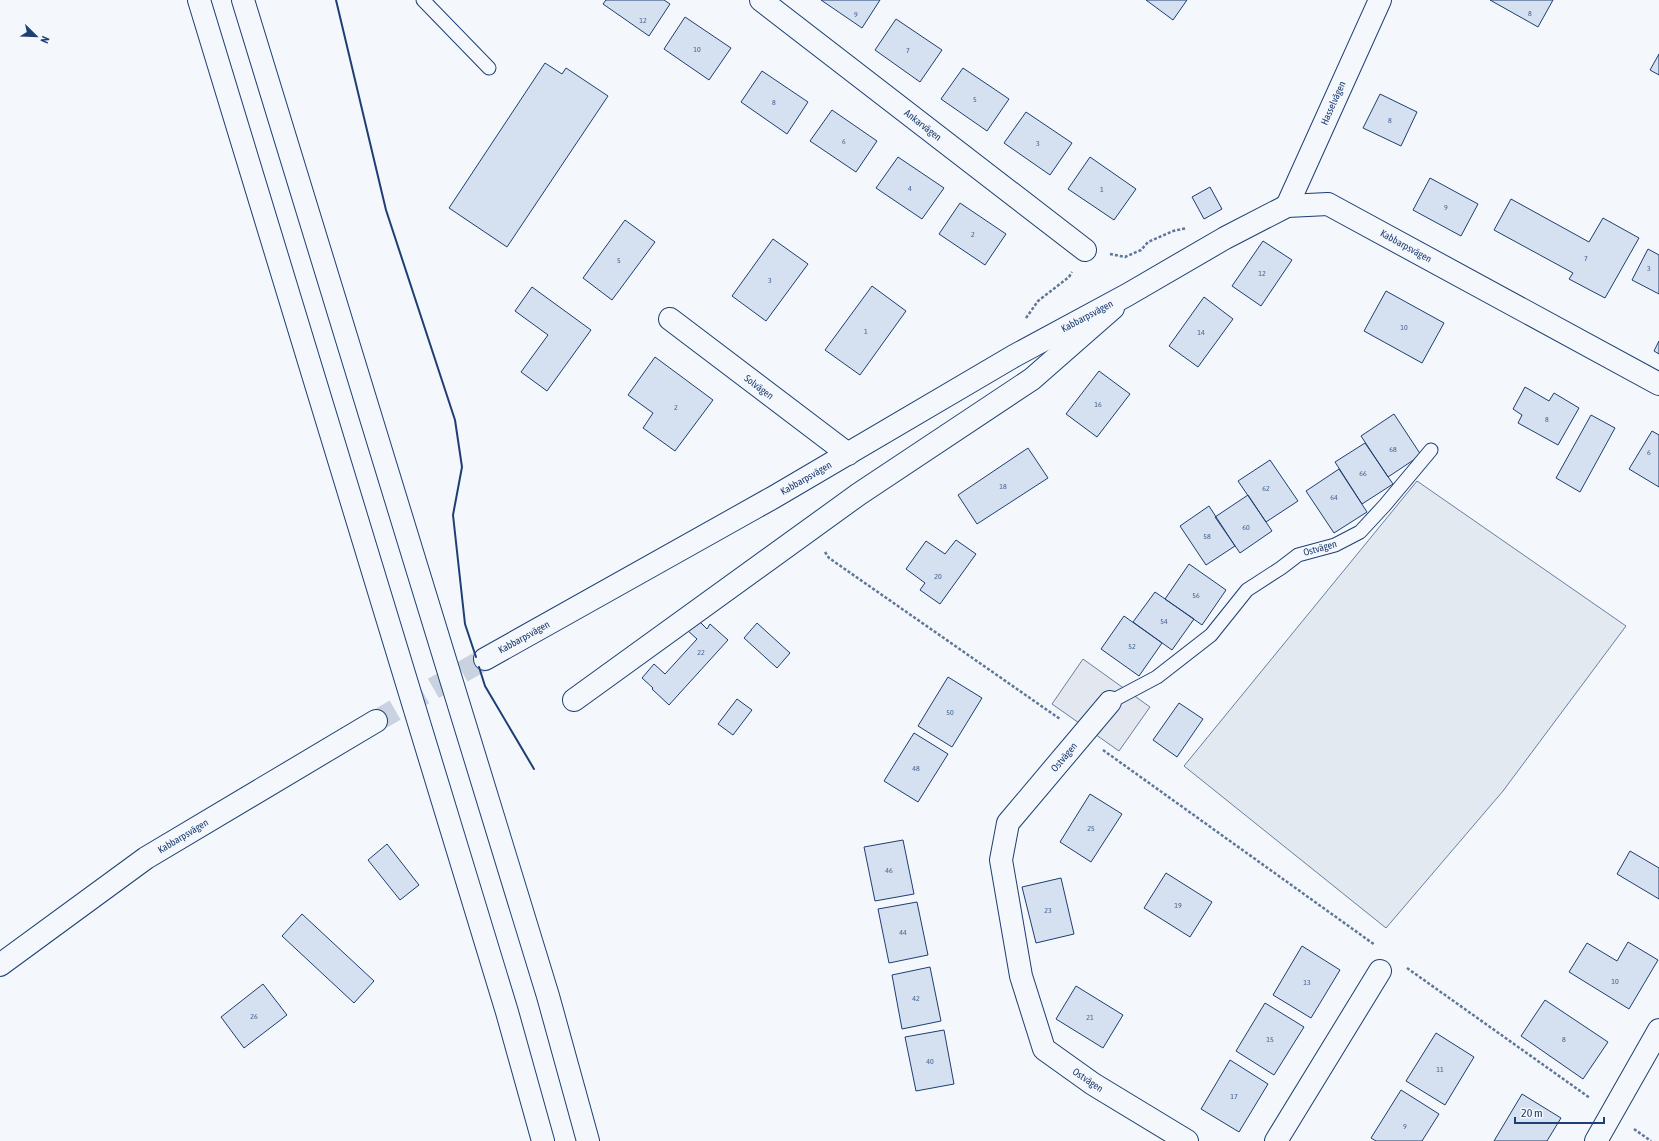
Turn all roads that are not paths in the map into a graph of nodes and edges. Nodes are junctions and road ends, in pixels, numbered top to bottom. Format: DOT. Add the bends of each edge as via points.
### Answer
graph roads {
  1 [pos="199,0"];
  2 [pos="244,0"];
  3 [pos="423,0"];
  4 [pos="763,0"];
  5 [pos="1380,0"];
  6 [pos="490,68"];
  7 [pos="1287,206"];
  8 [pos="1085,250"];
  9 [pos="1127,295"];
  10 [pos="670,319"];
  11 [pos="1659,384"];
  12 [pos="1431,450"];
  13 [pos="848,454"];
  14 [pos="485,659"];
  15 [pos="574,700"];
  16 [pos="1110,702"];
  17 [pos="376,720"];
  18 [pos="0,965"];
  19 [pos="1380,971"];
  20 [pos="1659,1030"];
  21 [pos="543,1141"];
  22 [pos="588,1141"];
  23 [pos="1187,1141"];
  24 [pos="1276,1141"];
  25 [pos="1596,1141"];
  1 -- 21 [label="main road"];
  2 -- 22 [label="main road" via="548,996"];
  3 -- 6 [label="lane"];
  4 -- 8 [label="main road, Ankarvägen"];
  5 -- 7 [label="main road, Hasselvägen"];
  7 -- 9 [label="main road, Kabbarpsvägen" via="1225,238"];
  7 -- 11 [label="main road, Kabbarpsvägen" via="1328,204"];
  9 -- 13 [label="main road, Kabbarpsvägen" via="1014,356"];
  9 -- 15 [label="main road, Kabbarpsvägen" via="1032,379 858,494"];
  10 -- 13 [label="main road, Solvägen"];
  12 -- 16 [label="lane, Ostvägen" via="1360,532 1335,545 1298,555 1247,590 1211,635 1158,677"];
  13 -- 14 [label="main road, Kabbarpsvägen"];
  16 -- 23 [label="main road, Ostvägen" via="1008,823 1001,860 1021,976 1044,1049 1093,1084"];
  17 -- 18 [label="main road, Kabbarpsvägen" via="146,858"];
  19 -- 24 [label="main road"];
  20 -- 25 [label="main road"];
}
